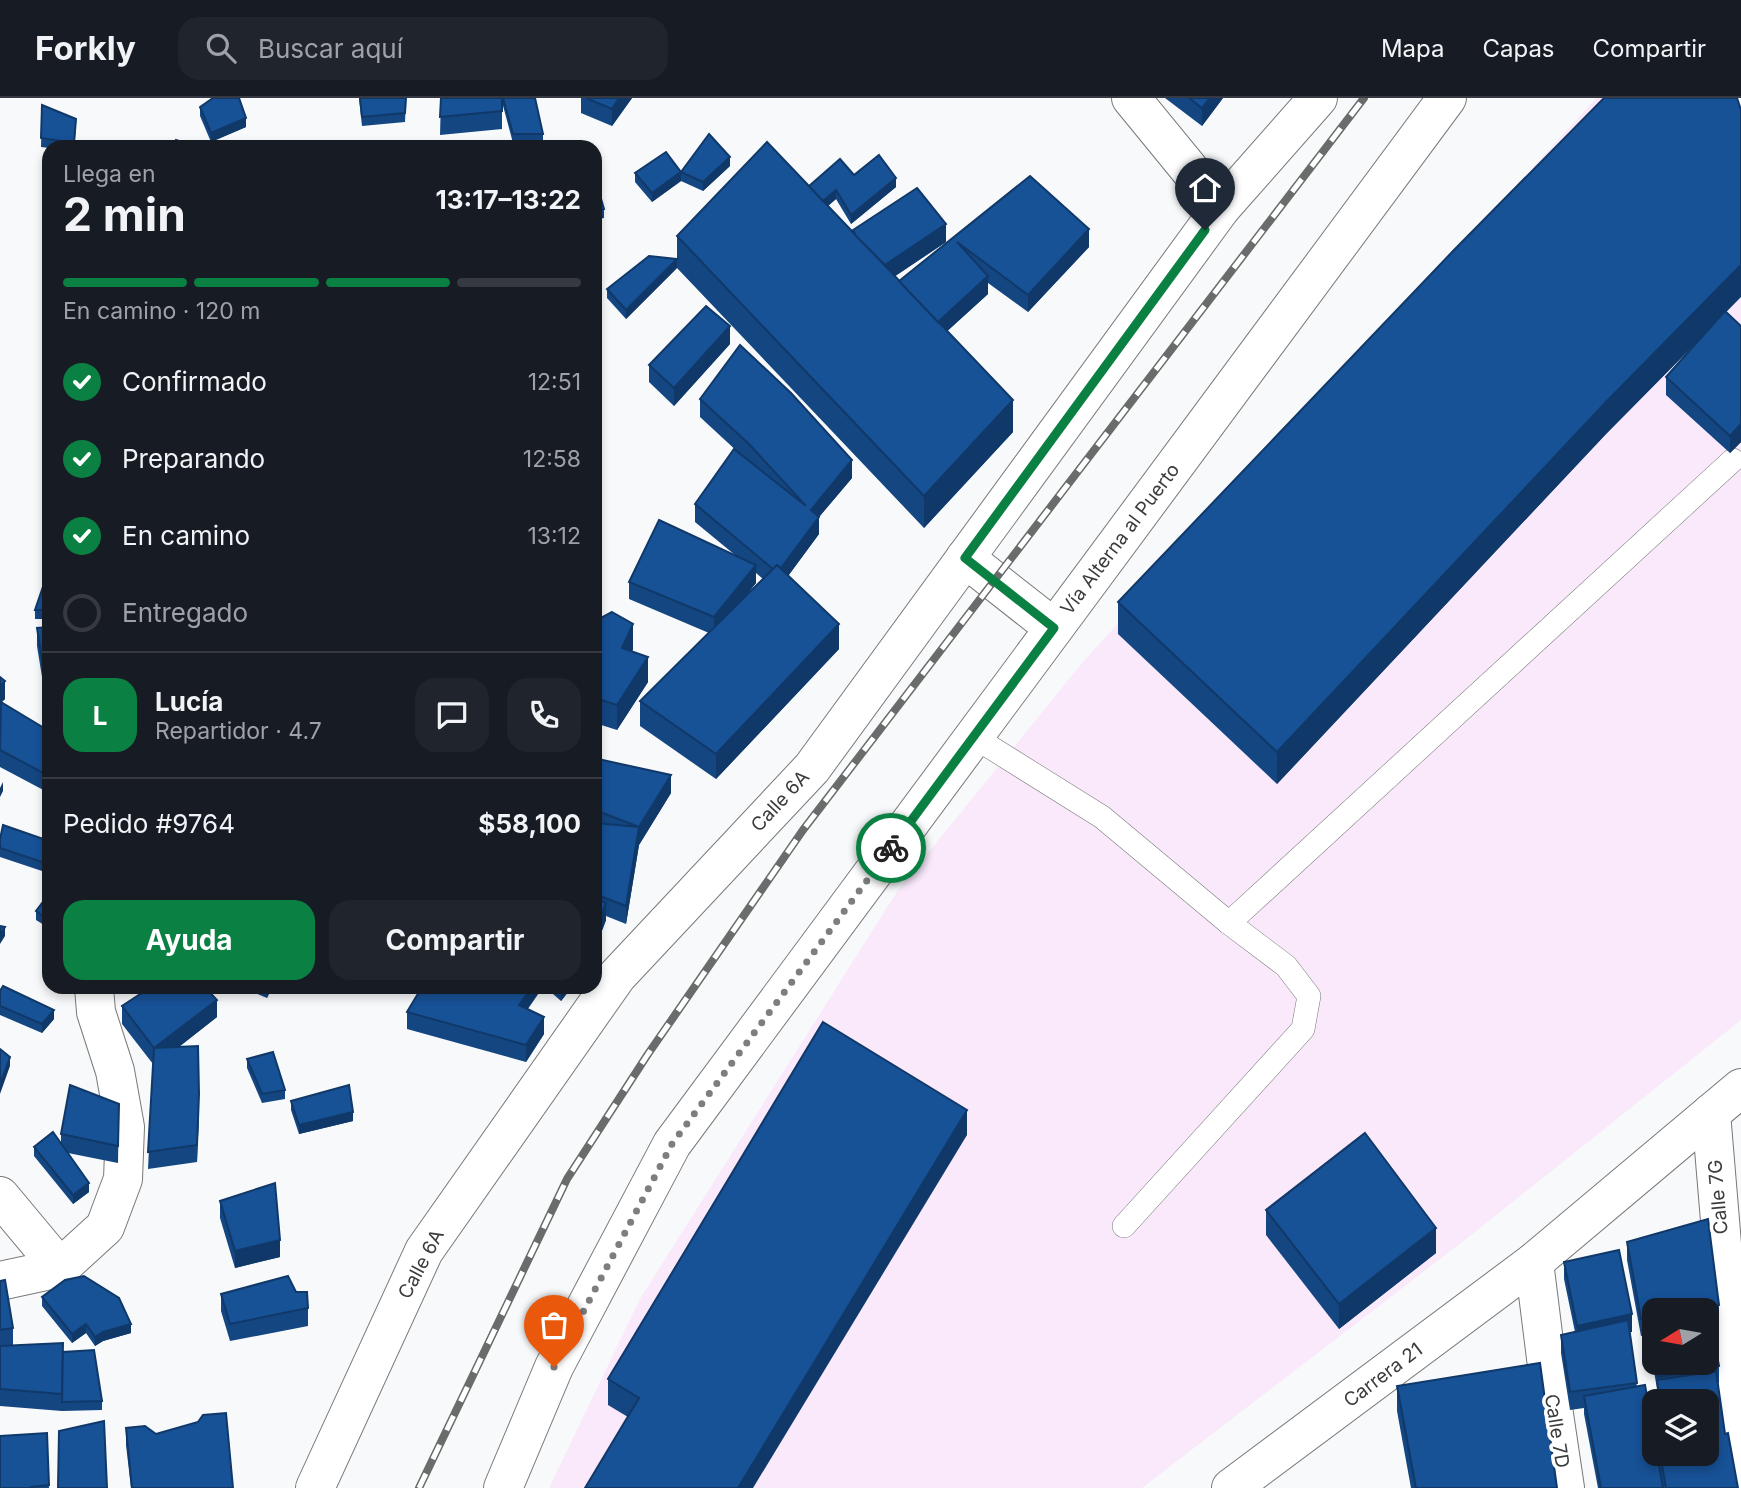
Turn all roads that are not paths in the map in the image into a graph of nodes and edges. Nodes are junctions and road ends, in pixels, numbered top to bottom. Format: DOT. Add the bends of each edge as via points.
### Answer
graph roads {
  1 [pos="1130,98"];
  2 [pos="1318,98"];
  3 [pos="1447,98"];
  4 [pos="1221,208"];
  5 [pos="1733,460"];
  6 [pos="965,558"];
  7 [pos="1054,628"];
  8 [pos="974,737"];
  9 [pos="1229,923"];
  10 [pos="95,994"];
  11 [pos="1741,1088"];
  12 [pos="1711,1113"];
  13 [pos="0,1196"];
  14 [pos="1124,1226"];
  15 [pos="1535,1262"];
  16 [pos="60,1268"];
  17 [pos="0,1281"];
  18 [pos="1740,1460"];
  19 [pos="315,1488"];
  20 [pos="503,1488"];
  21 [pos="1231,1488"];
  22 [pos="1565,1488"];
  1 -- 4 [label="street"];
  2 -- 4 [label="street, Calle 6A"];
  3 -- 7 [label="street, Vía Alterna al Puerto"];
  4 -- 6 [label="street, Calle 6A"];
  5 -- 9 [label="lane"];
  6 -- 7 [label="street"];
  6 -- 19 [label="street, Calle 6A" via="812,768 617,976 432,1239"];
  7 -- 8 [label="street, Vía Alterna al Puerto"];
  8 -- 9 [label="lane" via="1102,817"];
  8 -- 20 [label="street, Vía Alterna al Puerto" via="672,1144 554,1367"];
  9 -- 14 [label="lane" via="1286,966 1309,996 1303,1029"];
  10 -- 16 [label="street" via="116,1071 125,1127 123,1179 105,1227"];
  11 -- 12 [label="street, Carrera 21"];
  12 -- 15 [label="street, Carrera 21"];
  12 -- 18 [label="street, Calle 7G"];
  13 -- 16 [label="street"];
  15 -- 21 [label="street, Carrera 21"];
  15 -- 22 [label="street, Calle 7D"];
  16 -- 17 [label="street"];
}
